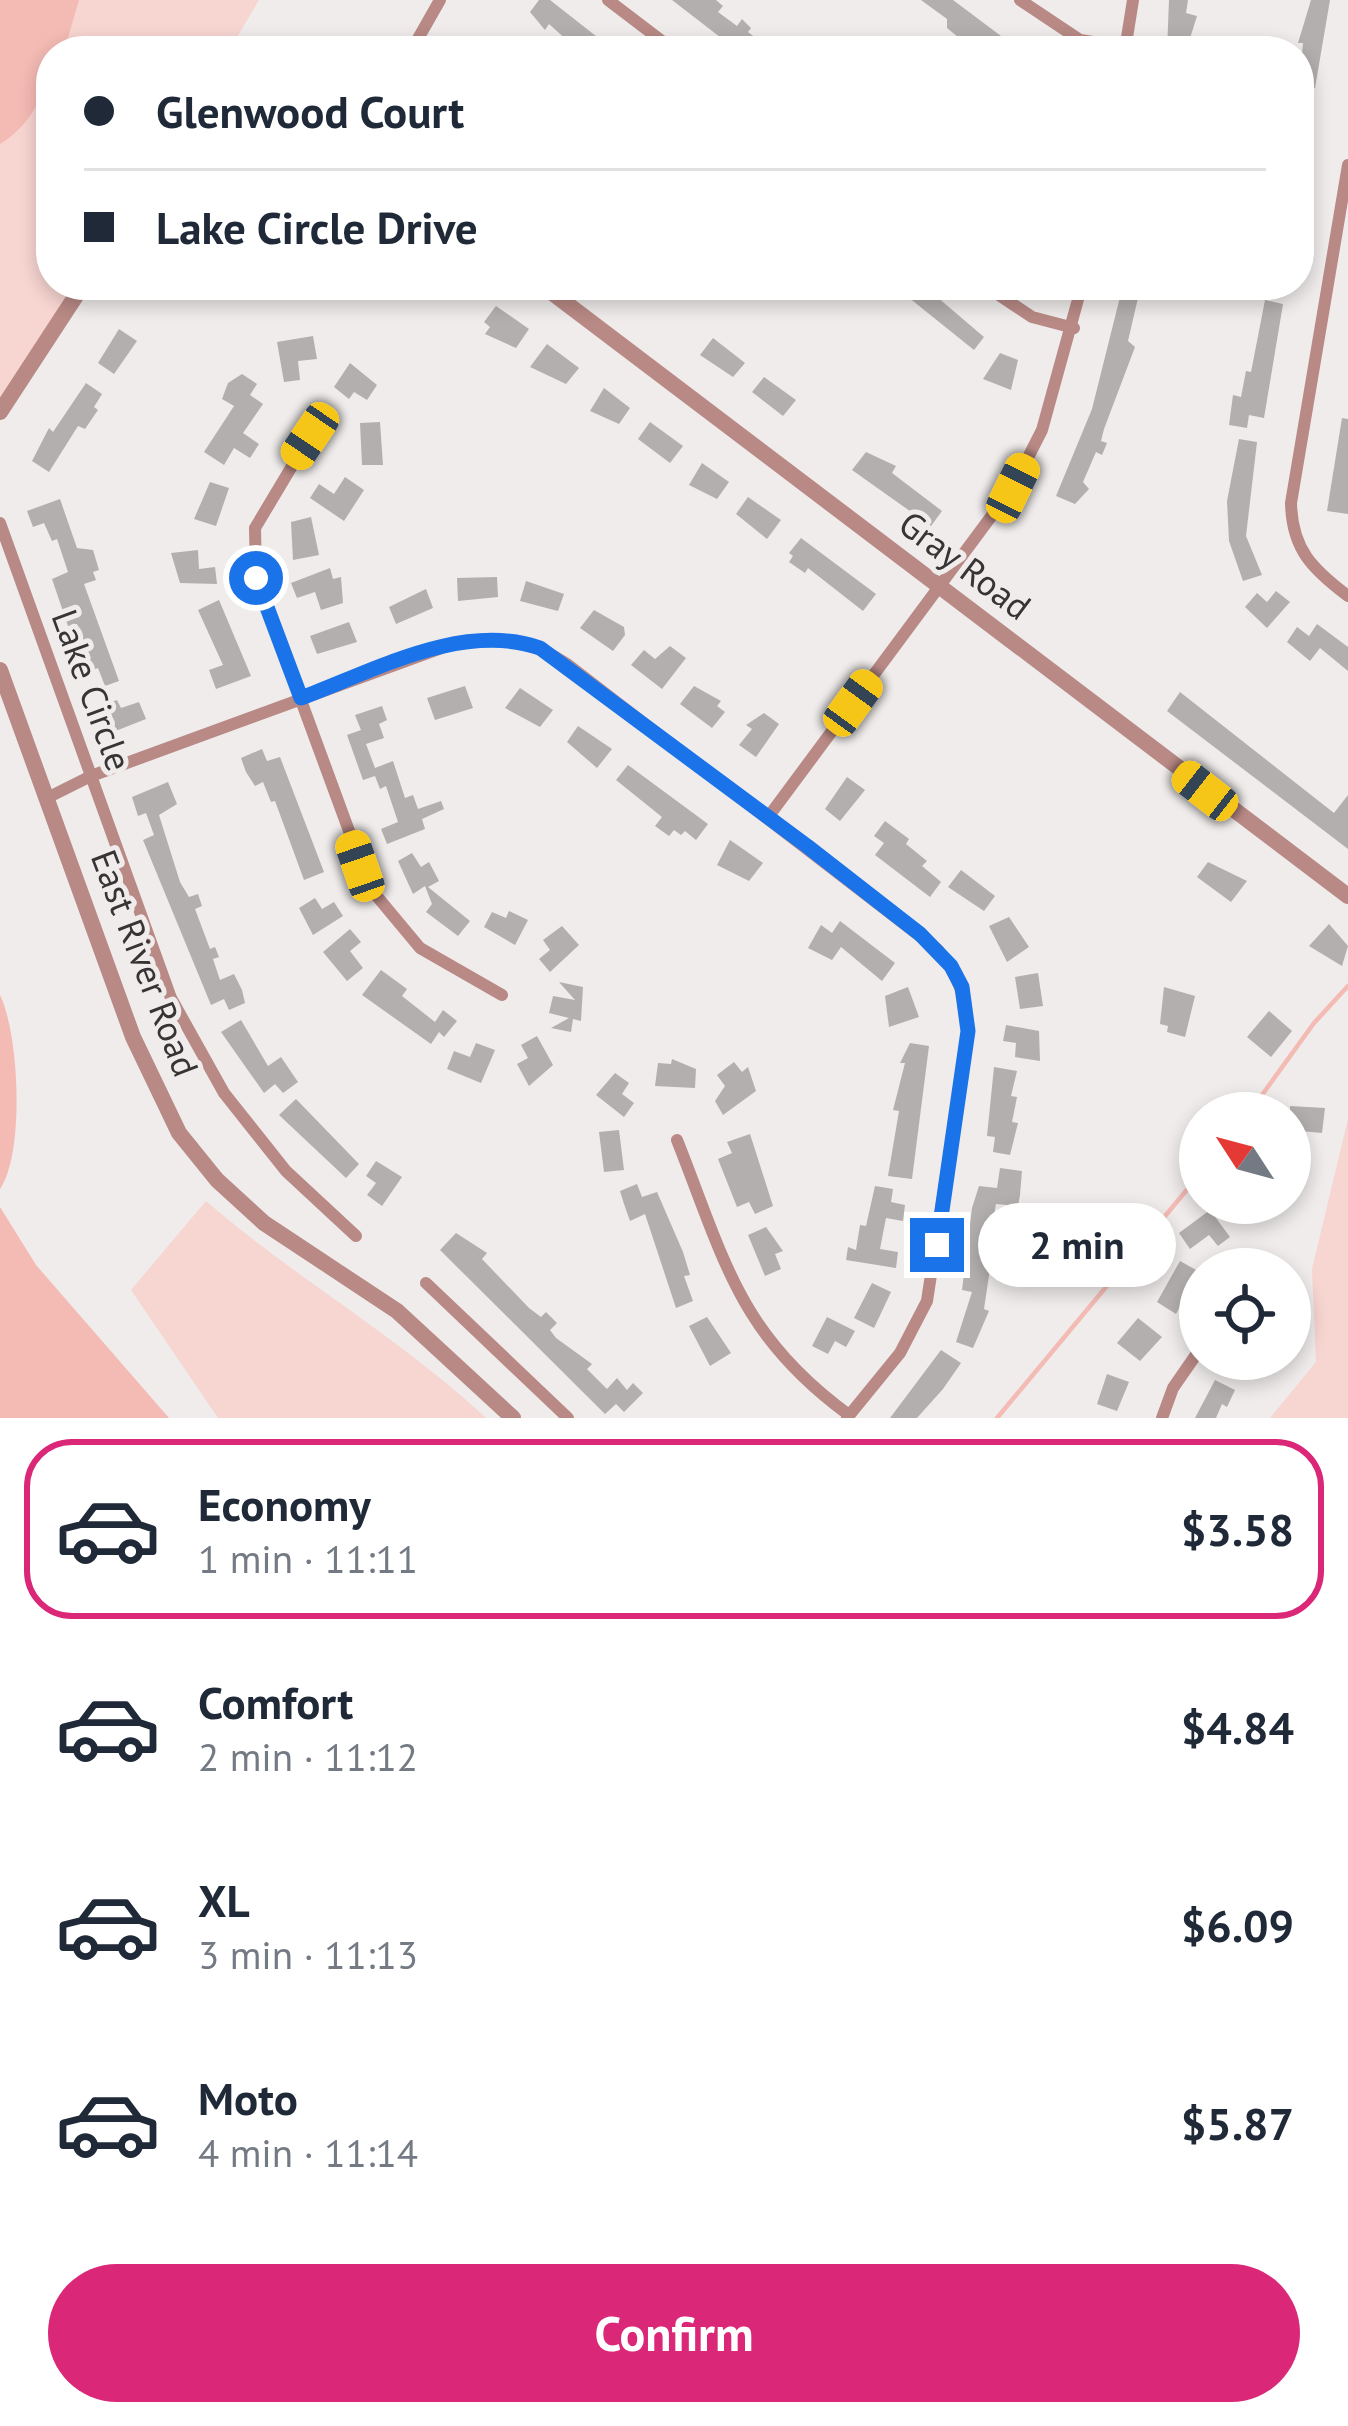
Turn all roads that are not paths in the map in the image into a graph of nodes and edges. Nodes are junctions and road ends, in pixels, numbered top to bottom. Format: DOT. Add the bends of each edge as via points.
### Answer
graph roads {
  1 [pos="440,0"];
  2 [pos="608,0"];
  3 [pos="1020,0"];
  4 [pos="1133,0"];
  5 [pos="420,36"];
  6 [pos="655,36"];
  7 [pos="1074,36"];
  8 [pos="1127,36"];
  9 [pos="1348,165"];
  10 [pos="73,300"];
  11 [pos="562,300"];
  12 [pos="1006,300"];
  13 [pos="1079,300"];
  14 [pos="1074,328"];
  15 [pos="0,412"];
  16 [pos="310,436"];
  17 [pos="0,523"];
  18 [pos="939,587"];
  19 [pos="1348,596"];
  20 [pos="0,670"];
  21 [pos="301,698"];
  22 [pos="91,776"];
  23 [pos="49,797"];
  24 [pos="769,816"];
  25 [pos="1348,896"];
  26 [pos="502,995"];
  27 [pos="677,1140"];
  28 [pos="356,1236"];
  29 [pos="426,1283"];
  30 [pos="1179,1379"];
  31 [pos="848,1417"];
  32 [pos="513,1418"];
  33 [pos="568,1418"];
  34 [pos="1162,1418"];
  1 -- 5 [label="street"];
  2 -- 6 [label="street"];
  3 -- 7 [label="street"];
  4 -- 8 [label="street"];
  9 -- 19 [label="street" via="1291,503 1301,554"];
  10 -- 15 [label="street"];
  11 -- 18 [label="street, Gray Road"];
  12 -- 14 [label="street"];
  13 -- 14 [label="street"];
  14 -- 18 [label="street" via="1042,430 1013,488"];
  16 -- 21 [label="street" via="266,503 251,549"];
  17 -- 22 [label="street, Lake Circle"];
  18 -- 24 [label="street"];
  18 -- 25 [label="street, Gray Road"];
  20 -- 23 [label="street, East River Road"];
  21 -- 22 [label="street"];
  21 -- 24 [label="street" via="455,643 519,641 567,664"];
  21 -- 26 [label="street" via="380,905 439,962"];
  22 -- 23 [label="street"];
  22 -- 28 [label="street, Lake Circle" via="171,998 224,1094 286,1171"];
  23 -- 32 [label="street, East River Road" via="145,1068 179,1133 265,1223 397,1311"];
  24 -- 31 [label="street" via="938,950 967,1007 927,1301 900,1353"];
  27 -- 31 [label="street" via="764,1339"];
  29 -- 33 [label="street"];
  30 -- 34 [label="street"];
}
